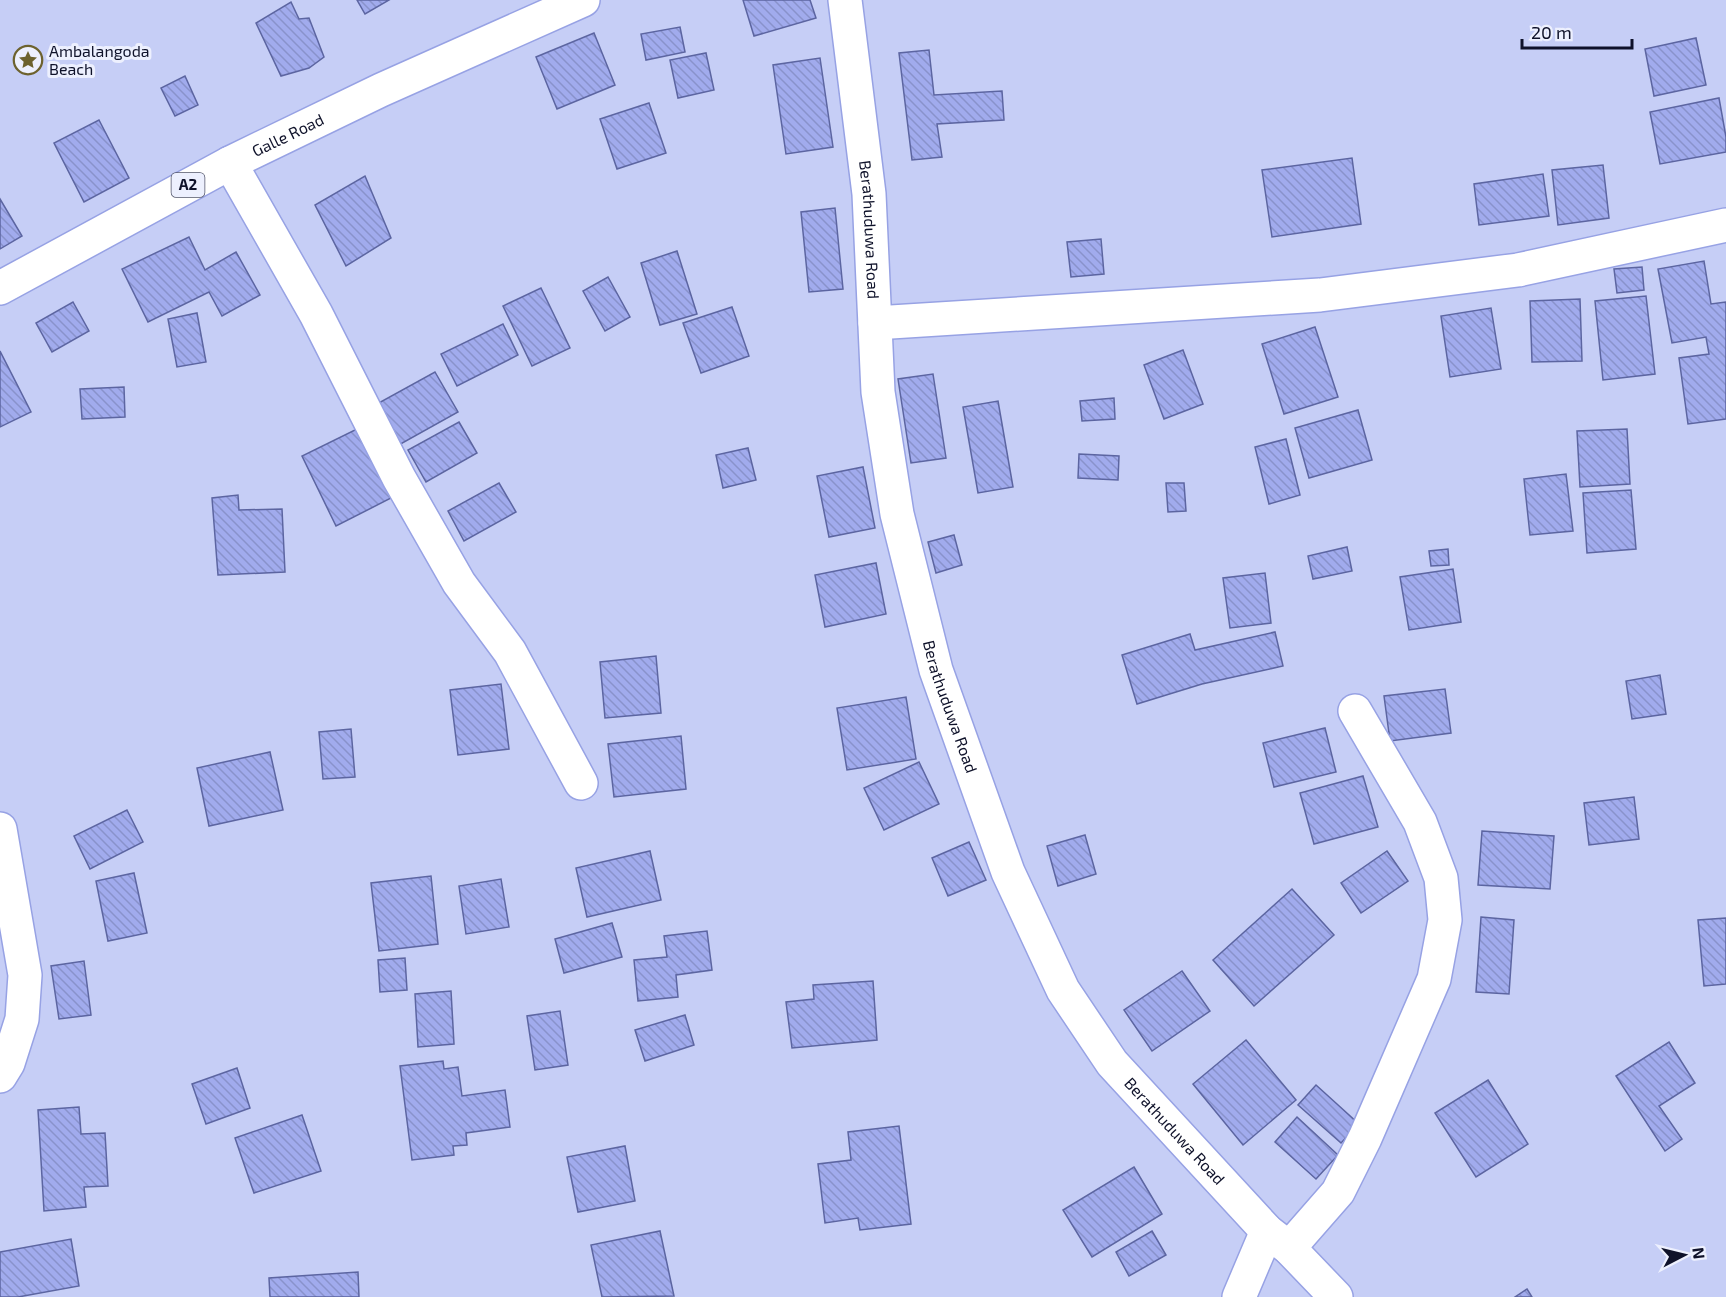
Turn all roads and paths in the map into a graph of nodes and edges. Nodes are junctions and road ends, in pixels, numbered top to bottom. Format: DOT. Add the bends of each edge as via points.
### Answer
graph roads {
  1 [pos="583,0"];
  2 [pos="845,0"];
  3 [pos="230,163"];
  4 [pos="1726,225"];
  5 [pos="0,288"];
  6 [pos="875,323"];
  7 [pos="1355,711"];
  8 [pos="581,783"];
  9 [pos="0,829"];
  10 [pos="0,1076"];
  11 [pos="1278,1239"];
  12 [pos="1239,1297"];
  13 [pos="1336,1297"];
  1 -- 3 [label="main road, Galle Road / A2"];
  2 -- 6 [label="main road, Berathuduwa Road" via="869,194"];
  3 -- 5 [label="main road, Galle Road / A2"];
  3 -- 8 [label="main road" via="316,314 399,478 459,584 510,652"];
  4 -- 6 [label="main road" via="1518,270 1320,295"];
  6 -- 11 [label="main road, Berathuduwa Road" via="878,392 897,514 936,670 1008,872 1063,990 1112,1063"];
  7 -- 11 [label="main road" via="1420,822 1442,878 1445,920 1434,979 1338,1192"];
  9 -- 10 [label="main road" via="25,975 22,1020"];
  11 -- 12 [label="main road"];
  11 -- 13 [label="main road, Berathuduwa Road"];
}
